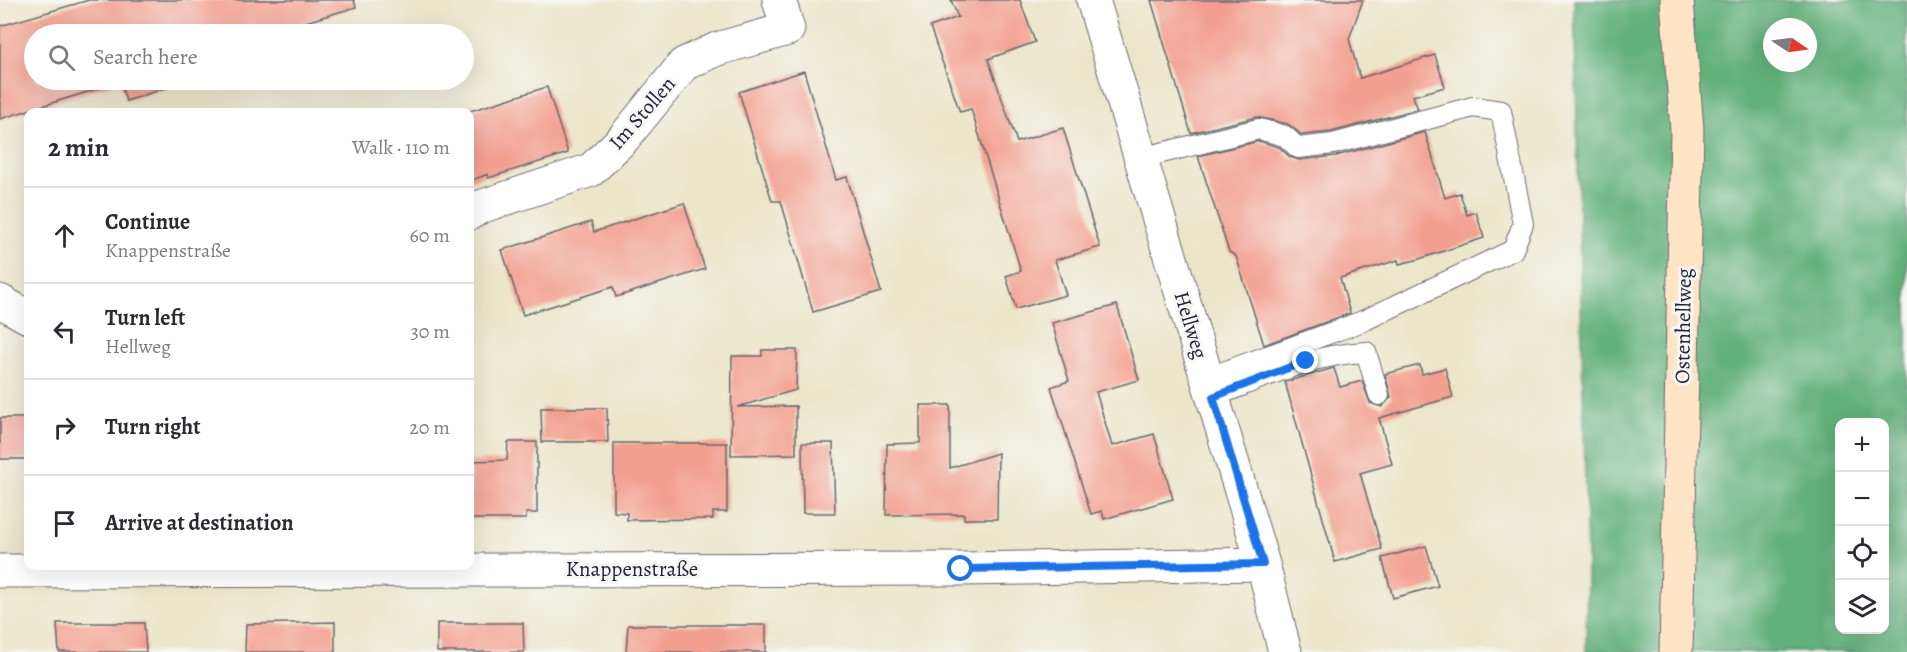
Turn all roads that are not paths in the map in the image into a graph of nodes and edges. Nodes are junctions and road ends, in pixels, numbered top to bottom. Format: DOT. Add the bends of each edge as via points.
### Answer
graph roads {
  1 [pos="780,0"];
  2 [pos="1093,0"];
  3 [pos="1677,0"];
  4 [pos="1141,158"];
  5 [pos="474,211"];
  6 [pos="0,301"];
  7 [pos="24,315"];
  8 [pos="1210,388"];
  9 [pos="1379,395"];
  10 [pos="1263,564"];
  11 [pos="0,571"];
  12 [pos="1285,652"];
  13 [pos="1676,652"];
  1 -- 5 [label="street, Im Stollen" via="788,29 717,49 684,64 591,170"];
  2 -- 4 [label="street, Hellweg"];
  3 -- 13 [label="main road, Ostenhellweg" via="1687,130"];
  4 -- 8 [label="street, Hellweg"];
  4 -- 8 [label="lane" via="1259,129 1285,136 1298,148 1333,144 1473,107 1501,111 1523,225 1513,250"];
  6 -- 7 [label="street"];
  8 -- 9 [label="lane" via="1306,361 1366,352"];
  8 -- 10 [label="street, Hellweg"];
  10 -- 11 [label="street, Knappenstraße" via="961,569"];
  10 -- 12 [label="street, Hellweg"];
}
